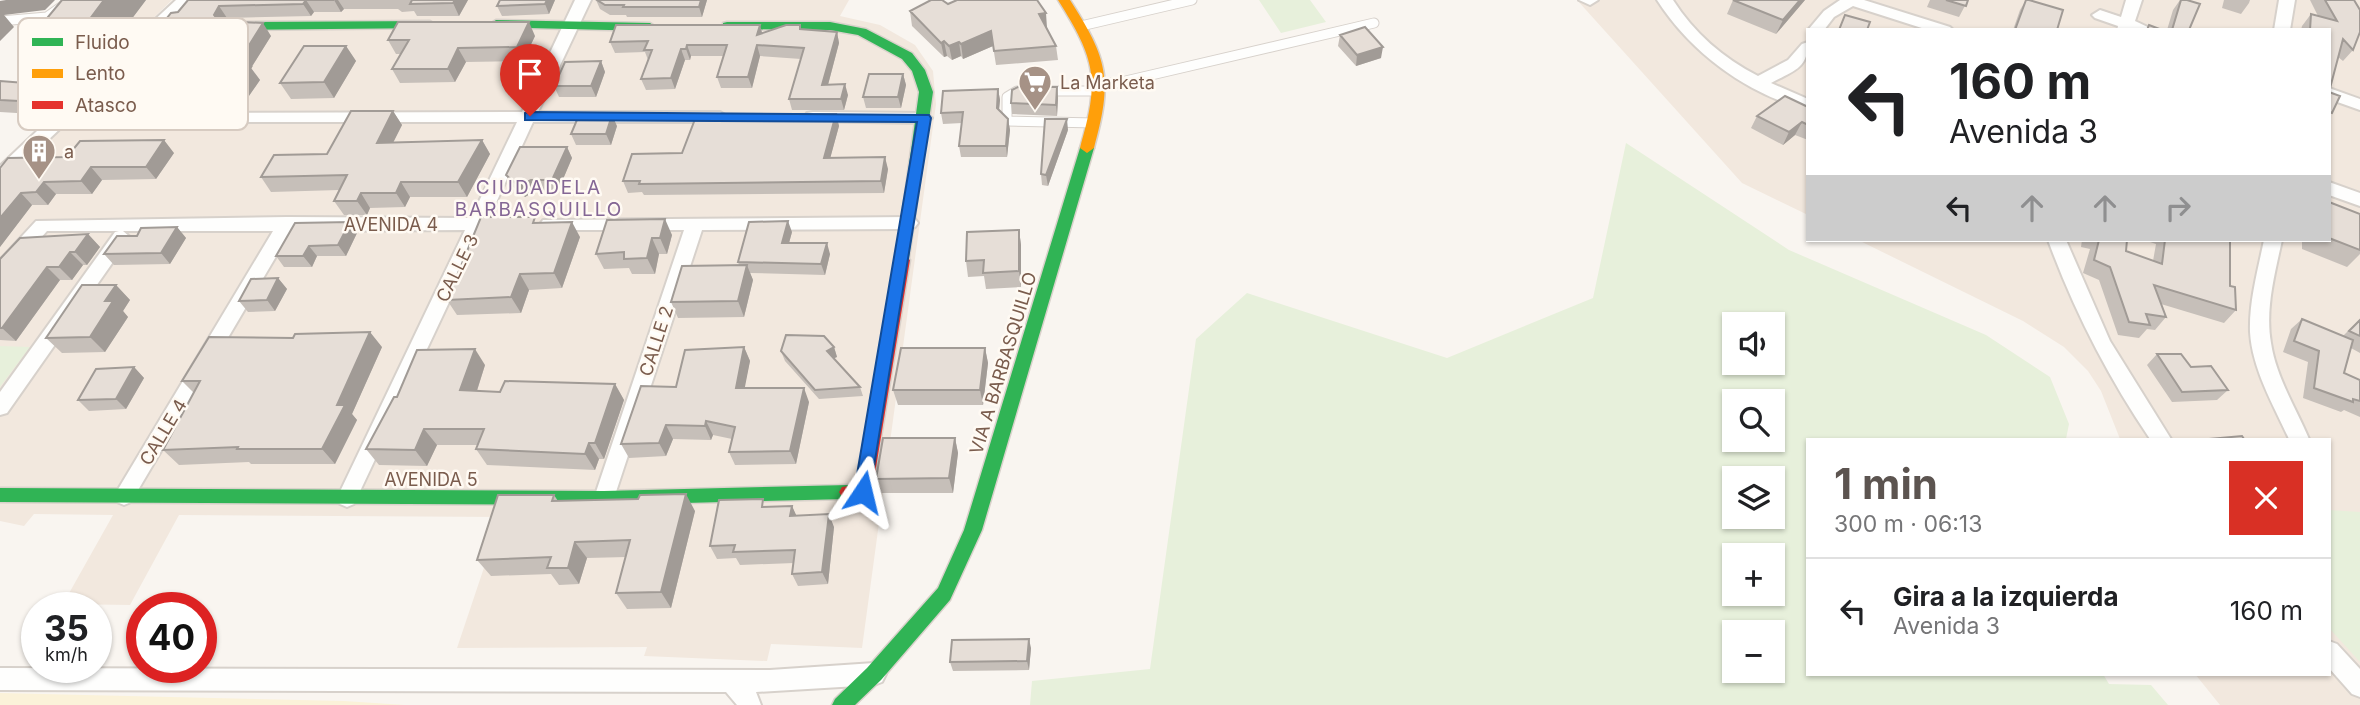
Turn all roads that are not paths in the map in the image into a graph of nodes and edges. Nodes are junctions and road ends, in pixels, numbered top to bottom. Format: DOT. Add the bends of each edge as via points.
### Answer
graph roads {
  1 [pos="71,0"];
  2 [pos="185,0"];
  3 [pos="583,0"];
  4 [pos="1064,0"];
  5 [pos="1192,0"];
  6 [pos="1665,0"];
  7 [pos="1851,0"];
  8 [pos="2134,0"];
  9 [pos="2287,0"];
  10 [pos="2101,15"];
  11 [pos="50,18"];
  12 [pos="166,18"];
  13 [pos="18,20"];
  14 [pos="0,21"];
  15 [pos="1374,23"];
  16 [pos="451,24"];
  17 [pos="478,24"];
  18 [pos="573,24"];
  19 [pos="248,26"];
  20 [pos="709,26"];
  21 [pos="1081,26"];
  22 [pos="668,27"];
  23 [pos="2126,27"];
  24 [pos="1818,28"];
  25 [pos="1939,28"];
  26 [pos="2282,28"];
  27 [pos="1806,49"];
  28 [pos="1758,83"];
  29 [pos="1101,87"];
  30 [pos="2331,94"];
  31 [pos="2355,101"];
  32 [pos="1806,104"];
  33 [pos="530,116"];
  34 [pos="248,117"];
  35 [pos="734,117"];
  36 [pos="802,117"];
  37 [pos="924,118"];
  38 [pos="1094,122"];
  39 [pos="48,130"];
  40 [pos="0,176"];
  41 [pos="2331,189"];
  42 [pos="2360,200"];
  43 [pos="2331,206"];
  44 [pos="2360,217"];
  45 [pos="287,223"];
  46 [pos="909,223"];
  47 [pos="130,224"];
  48 [pos="478,224"];
  49 [pos="695,224"];
  50 [pos="2058,242"];
  51 [pos="2273,242"];
  52 [pos="0,272"];
  53 [pos="0,407"];
  54 [pos="2160,438"];
  55 [pos="2299,438"];
  56 [pos="0,495"];
  57 [pos="124,496"];
  58 [pos="347,498"];
  59 [pos="604,498"];
  60 [pos="2331,653"];
  61 [pos="874,674"];
  62 [pos="0,679"];
  63 [pos="730,680"];
  64 [pos="2360,686"];
  65 [pos="749,705"];
  66 [pos="842,705"];
  1 -- 11 [label="lane"];
  2 -- 12 [label="street"];
  3 -- 18 [label="street, CALLE 3"];
  4 -- 21 [label="street, VIA A BARBASQUILLO"];
  5 -- 21 [label="lane"];
  6 -- 28 [label="street" via="1690,34"];
  7 -- 24 [label="street"];
  7 -- 25 [label="street"];
  8 -- 23 [label="street"];
  9 -- 26 [label="street"];
  10 -- 23 [label="street"];
  13 -- 14 [label="lane"];
  15 -- 29 [label="lane"];
  16 -- 19 [label="street"];
  17 -- 18 [label="street"];
  18 -- 22 [label="street"];
  18 -- 33 [label="street, CALLE 3"];
  20 -- 37 [label="street" via="830,26 884,41 907,56 918,71 926,92"];
  21 -- 29 [label="street, VIA A BARBASQUILLO" via="1095,48"];
  27 -- 28 [label="street" via="1794,64"];
  28 -- 32 [label="street"];
  29 -- 38 [label="street, VIA A BARBASQUILLO"];
  29 -- 38 [label="lane" via="1017,91 1007,97 1005,117 1011,123"];
  30 -- 31 [label="street"];
  33 -- 34 [label="street"];
  33 -- 35 [label="street"];
  33 -- 48 [label="street, CALLE 3"];
  36 -- 37 [label="street"];
  37 -- 46 [label="street"];
  38 -- 61 [label="street, VIA A BARBASQUILLO" via="961,561 944,594"];
  39 -- 40 [label="street"];
  41 -- 42 [label="street"];
  43 -- 44 [label="street"];
  45 -- 47 [label="street, AVENIDA 4"];
  45 -- 48 [label="street, AVENIDA 4"];
  45 -- 57 [label="street, CALLE 4"];
  46 -- 49 [label="street, AVENIDA 4"];
  46 -- 59 [label="street, AVENIDA 5" via="863,492"];
  47 -- 52 [label="street, AVENIDA 4" via="42,225"];
  47 -- 53 [label="street"];
  48 -- 49 [label="street, AVENIDA 4"];
  48 -- 58 [label="street, CALLE 3"];
  49 -- 59 [label="street, CALLE 2"];
  50 -- 54 [label="street" via="2104,342"];
  51 -- 55 [label="street" via="2262,293 2260,334 2275,387"];
  56 -- 57 [label="street, AVENIDA 5"];
  57 -- 58 [label="street, AVENIDA 5"];
  58 -- 59 [label="street, AVENIDA 5"];
  60 -- 64 [label="street"];
  61 -- 63 [label="street"];
  61 -- 66 [label="street, VIA A BARBASQUILLO"];
  62 -- 63 [label="street"];
  63 -- 65 [label="street"];
}
